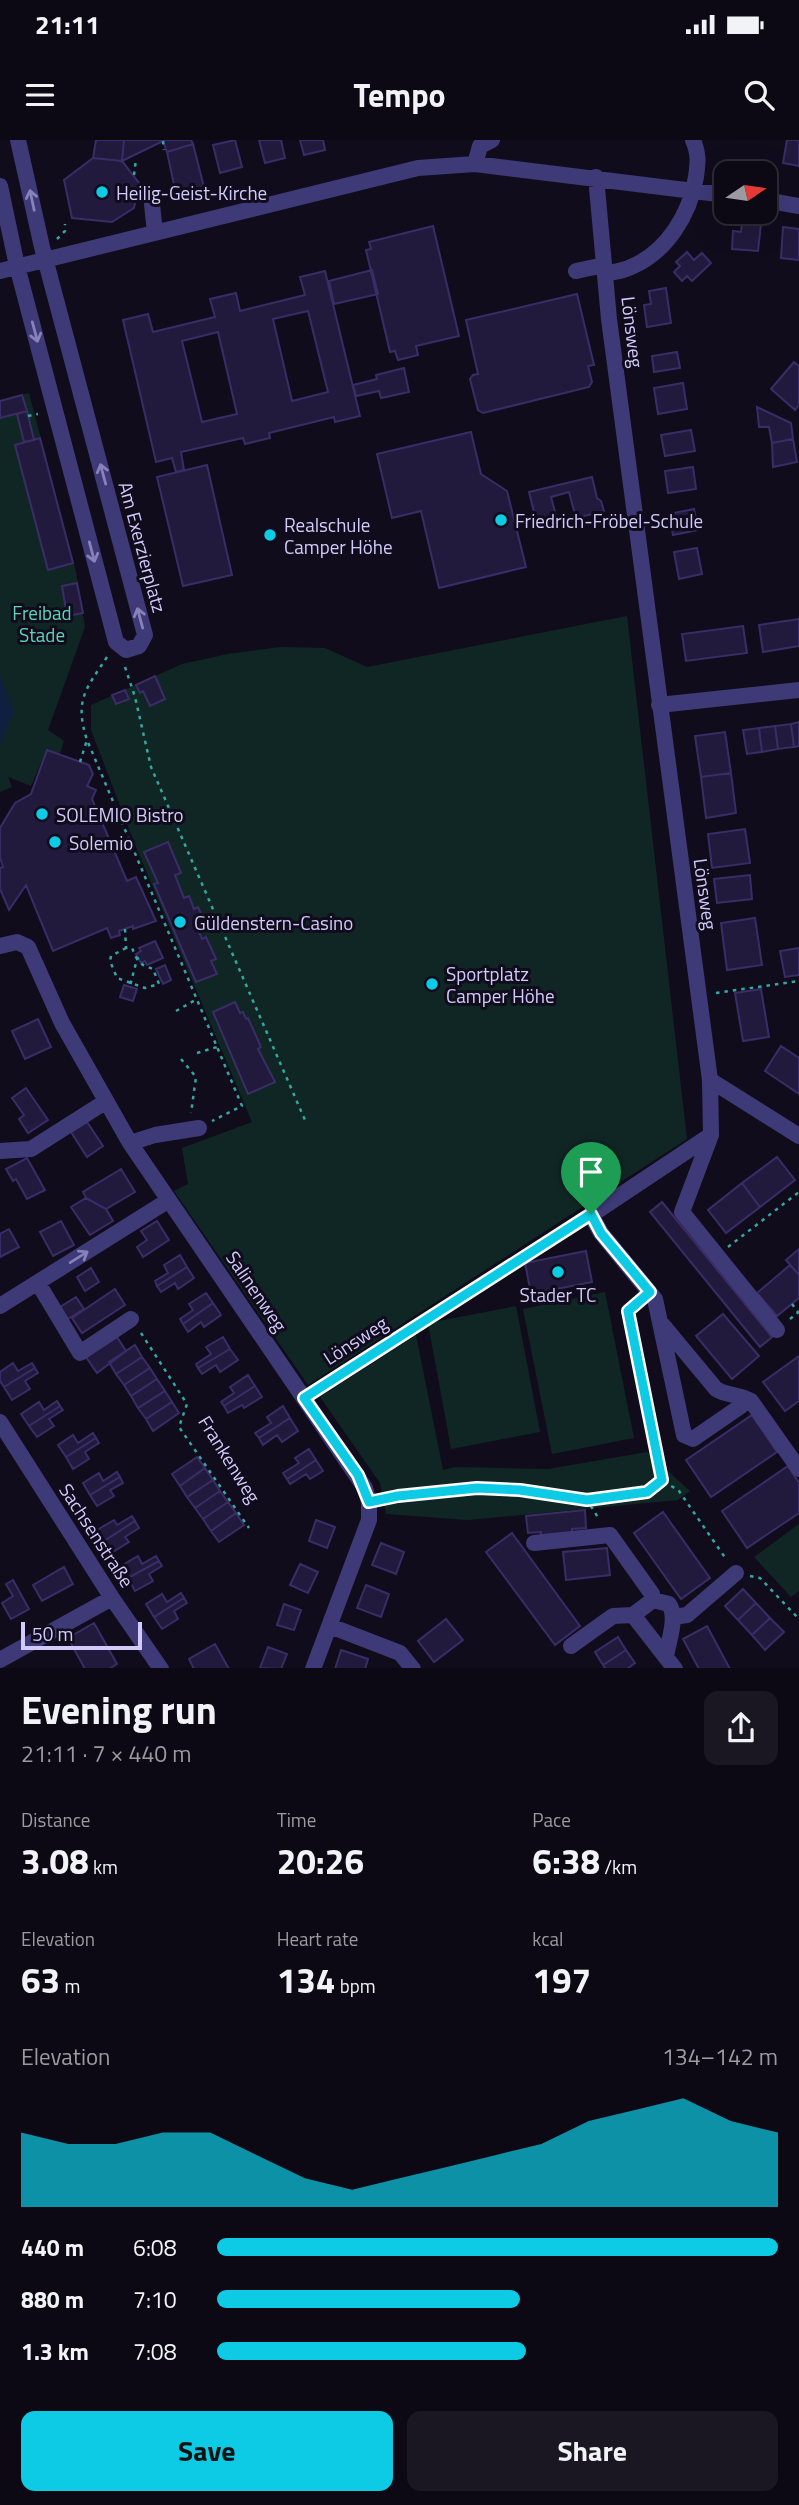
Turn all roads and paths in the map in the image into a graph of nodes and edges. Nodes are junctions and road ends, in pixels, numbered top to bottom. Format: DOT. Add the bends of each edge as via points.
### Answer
graph roads {
  1 [pos="18,140"];
  2 [pos="492,140"];
  3 [pos="693,140"];
  4 [pos="163,141"];
  5 [pos="164,150"];
  6 [pos="136,159"];
  7 [pos="475,164"];
  8 [pos="134,175"];
  9 [pos="596,177"];
  10 [pos="0,187"];
  11 [pos="694,190"];
  12 [pos="714,193"];
  13 [pos="777,203"];
  14 [pos="152,204"];
  15 [pos="799,206"];
  16 [pos="155,233"];
  17 [pos="46,259"];
  18 [pos="17,266"];
  19 [pos="604,270"];
  20 [pos="0,271"];
  21 [pos="576,271"];
  22 [pos="121,646"];
  23 [pos="799,690"];
  24 [pos="659,705"];
  25 [pos="87,740"];
  26 [pos="80,762"];
  27 [pos="125,929"];
  28 [pos="0,946"];
  29 [pos="126,948"];
  30 [pos="138,959"];
  31 [pos="799,981"];
  32 [pos="131,985"];
  33 [pos="698,996"];
  34 [pos="197,999"];
  35 [pos="176,1012"];
  36 [pos="217,1047"];
  37 [pos="197,1053"];
  38 [pos="181,1059"];
  39 [pos="710,1080"];
  40 [pos="105,1102"];
  41 [pos="306,1120"];
  42 [pos="194,1129"];
  43 [pos="711,1135"];
  44 [pos="799,1136"];
  45 [pos="130,1143"];
  46 [pos="0,1151"];
  47 [pos="799,1192"];
  48 [pos="169,1200"];
  49 [pos="591,1214"];
  50 [pos="718,1256"];
  51 [pos="38,1283"];
  52 [pos="650,1292"];
  53 [pos="792,1304"];
  54 [pos="0,1306"];
  55 [pos="798,1312"];
  56 [pos="131,1319"];
  57 [pos="660,1322"];
  58 [pos="777,1330"];
  59 [pos="304,1398"];
  60 [pos="741,1406"];
  61 [pos="0,1422"];
  62 [pos="6,1444"];
  63 [pos="799,1469"];
  64 [pos="662,1480"];
  65 [pos="587,1500"];
  66 [pos="369,1502"];
  67 [pos="249,1528"];
  68 [pos="610,1535"];
  69 [pos="534,1543"];
  70 [pos="736,1573"];
  71 [pos="113,1598"];
  72 [pos="653,1600"];
  73 [pos="633,1615"];
  74 [pos="673,1617"];
  75 [pos="799,1619"];
  76 [pos="330,1626"];
  77 [pos="571,1646"];
  78 [pos="0,1660"];
  79 [pos="670,1663"];
  80 [pos="161,1668"];
  81 [pos="313,1668"];
  82 [pos="413,1668"];
  17 -- 1 [label="street, Am Exerzierplatz, one-way"];
  2 -- 7 [label="street" via="480,146"];
  3 -- 11 [label="street" via="699,153"];
  4 -- 5 [label="path"];
  6 -- 8 [label="path"];
  7 -- 9 [label="street"];
  7 -- 16 [label="street" via="418,168"];
  9 -- 11 [label="street"];
  9 -- 19 [label="street, Lönsweg"];
  10 -- 18 [label="street"];
  11 -- 12 [label="street"];
  11 -- 19 [label="street" via="679,226 659,248 632,267"];
  13 -- 15 [label="street"];
  14 -- 16 [label="street"];
  16 -- 17 [label="street"];
  17 -- 18 [label="street"];
  22 -- 17 [label="street, Am Exerzierplatz, one-way" via="139,646 145,635"];
  18 -- 20 [label="street"];
  18 -- 22 [label="street, one-way"];
  19 -- 21 [label="street"];
  19 -- 24 [label="street, Lönsweg"];
  22 -- 25 [label="path" via="84,693 80,719"];
  22 -- 41 [label="path" via="151,767"];
  23 -- 24 [label="street"];
  24 -- 33 [label="street, Lönsweg"];
  25 -- 26 [label="path"];
  25 -- 34 [label="path"];
  27 -- 29 [label="path"];
  28 -- 40 [label="street, Salinenweg" via="17,942 28,947"];
  29 -- 30 [label="path" via="132,948"];
  29 -- 32 [label="path" via="110,961 117,978"];
  30 -- 32 [label="path"];
  30 -- 32 [label="path" via="153,969 159,984"];
  31 -- 33 [label="path"];
  33 -- 39 [label="street, Lönsweg"];
  34 -- 35 [label="path"];
  34 -- 36 [label="path"];
  36 -- 37 [label="path"];
  36 -- 42 [label="path" via="242,1106"];
  38 -- 42 [label="path" via="197,1077"];
  39 -- 43 [label="street, Lönsweg"];
  39 -- 44 [label="street"];
  40 -- 45 [label="street, Salinenweg"];
  40 -- 46 [label="street" via="31,1149"];
  42 -- 45 [label="street"];
  43 -- 49 [label="street"];
  43 -- 50 [label="street" via="682,1212"];
  45 -- 48 [label="street, Salinenweg"];
  47 -- 50 [label="path"];
  51 -- 48 [label="street, one-way"];
  48 -- 59 [label="street, Salinenweg"];
  49 -- 52 [label="street"];
  49 -- 59 [label="path, Lönsweg"];
  50 -- 58 [label="street"];
  51 -- 54 [label="street"];
  51 -- 56 [label="street" via="80,1353"];
  52 -- 57 [label="street"];
  52 -- 64 [label="path" via="628,1311"];
  53 -- 55 [label="path"];
  56 -- 67 [label="path, Frankenweg" via="187,1404 180,1426"];
  57 -- 60 [label="street" via="684,1435 692,1439"];
  57 -- 63 [label="street" via="716,1389 751,1401"];
  59 -- 66 [label="street, Salinenweg" via="358,1475"];
  61 -- 62 [label="street, Sachsenstraße"];
  62 -- 71 [label="street, Sachsenstraße"];
  64 -- 65 [label="path" via="647,1492"];
  64 -- 70 [label="path" via="679,1491"];
  65 -- 66 [label="path" via="477,1488"];
  65 -- 68 [label="path"];
  66 -- 76 [label="street" via="369,1520"];
  68 -- 69 [label="street"];
  68 -- 72 [label="street"];
  70 -- 74 [label="street" via="687,1615"];
  70 -- 75 [label="path" via="760,1578"];
  71 -- 78 [label="street"];
  71 -- 80 [label="street, Sachsenstraße"];
  72 -- 73 [label="street"];
  72 -- 74 [label="street" via="669,1604"];
  73 -- 77 [label="street" via="613,1616"];
  73 -- 79 [label="street"];
  74 -- 79 [label="street"];
  76 -- 81 [label="street"];
  76 -- 82 [label="street" via="400,1653"];
}
